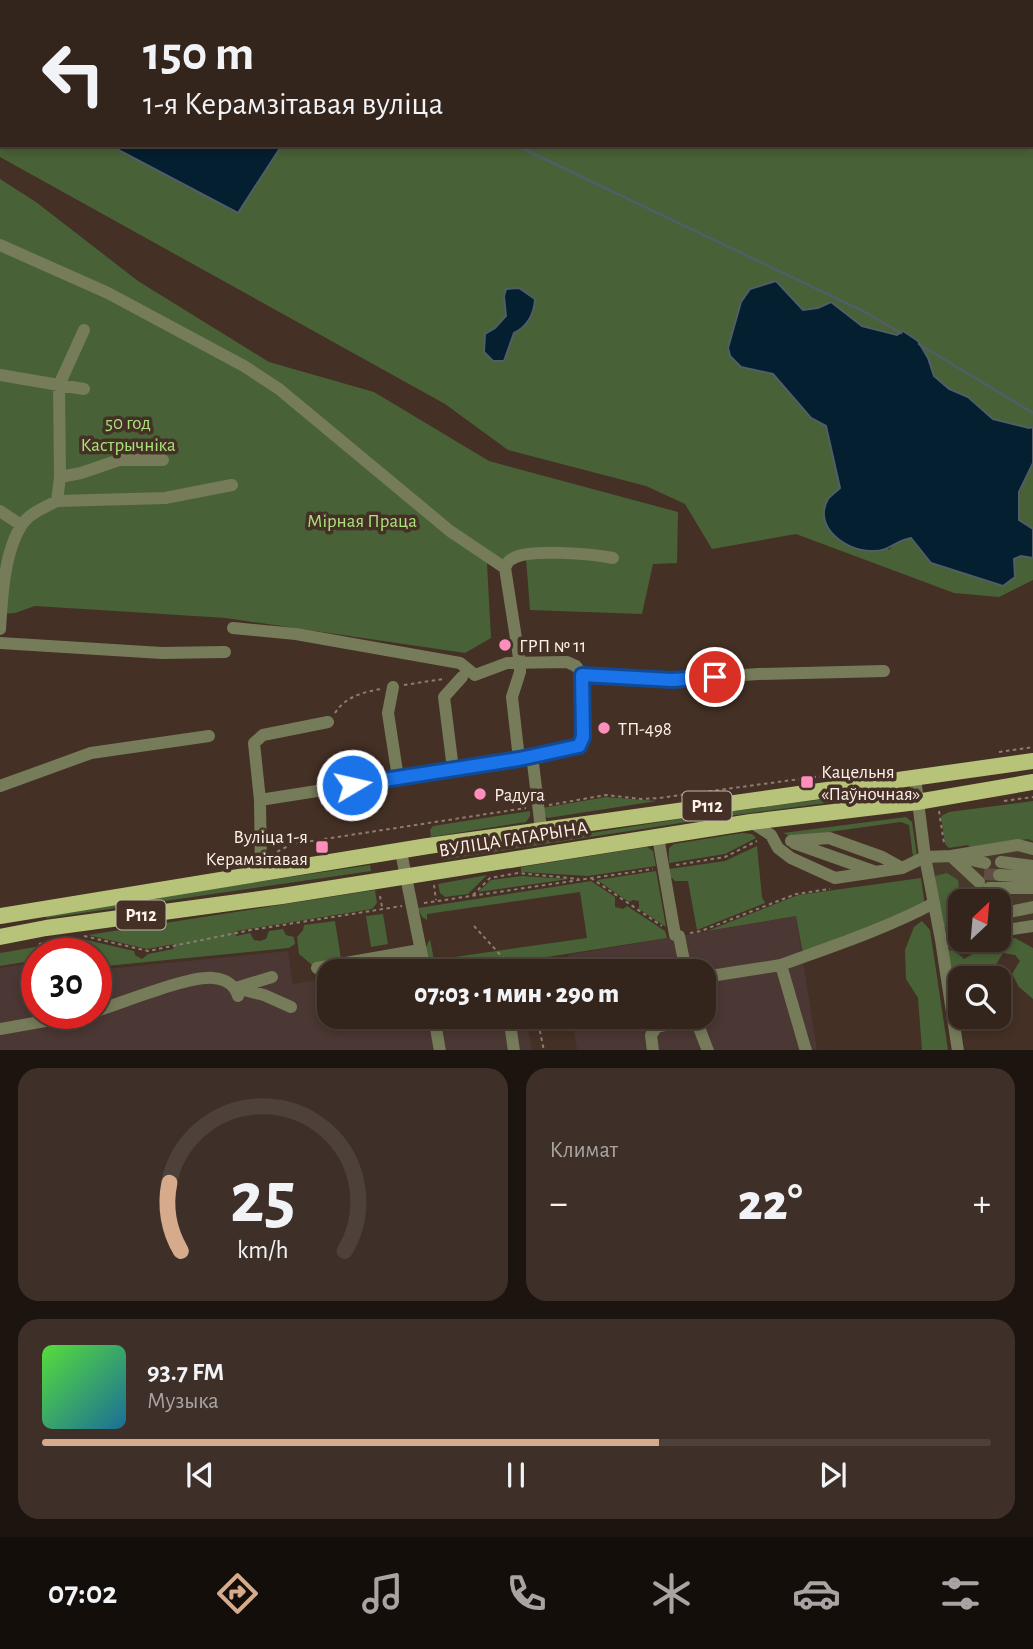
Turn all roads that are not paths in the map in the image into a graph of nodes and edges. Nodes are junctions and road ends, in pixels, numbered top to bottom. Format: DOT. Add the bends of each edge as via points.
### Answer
graph roads {
  1 [pos="0,245"];
  2 [pos="84,330"];
  3 [pos="0,374"];
  4 [pos="59,384"];
  5 [pos="84,389"];
  6 [pos="163,460"];
  7 [pos="60,477"];
  8 [pos="232,485"];
  9 [pos="57,501"];
  10 [pos="0,512"];
  11 [pos="21,525"];
  12 [pos="613,558"];
  13 [pos="505,568"];
  14 [pos="1,613"];
  15 [pos="233,628"];
  16 [pos="0,629"];
  17 [pos="0,643"];
  18 [pos="225,652"];
  19 [pos="520,664"];
  20 [pos="884,671"];
  21 [pos="582,675"];
  22 [pos="462,677"];
  23 [pos="393,687"];
  24 [pos="328,722"];
  25 [pos="209,736"];
  26 [pos="532,755"];
  27 [pos="519,759"];
  28 [pos="1033,761"];
  29 [pos="453,769"];
  30 [pos="398,778"];
  31 [pos="915,778"];
  32 [pos="1033,782"];
  33 [pos="0,786"];
  34 [pos="260,800"];
  35 [pos="917,802"];
  36 [pos="751,822"];
  37 [pos="541,829"];
  38 [pos="771,835"];
  39 [pos="658,837"];
  40 [pos="791,841"];
  41 [pos="1033,849"];
  42 [pos="401,852"];
  43 [pos="948,856"];
  44 [pos="925,857"];
  45 [pos="1033,866"];
  46 [pos="261,868"];
  47 [pos="902,868"];
  48 [pos="873,871"];
  49 [pos="405,876"];
  50 [pos="984,877"];
  51 [pos="1033,877"];
  52 [pos="1033,888"];
  53 [pos="934,904"];
  54 [pos="1033,907"];
  55 [pos="45,908"];
  56 [pos="1012,912"];
  57 [pos="7,914"];
  58 [pos="1033,926"];
  59 [pos="46,928"];
  60 [pos="1012,929"];
  61 [pos="21,933"];
  62 [pos="0,937"];
  63 [pos="948,939"];
  64 [pos="942,940"];
  65 [pos="420,950"];
  66 [pos="368,959"];
  67 [pos="422,959"];
  68 [pos="684,959"];
  69 [pos="781,965"];
  70 [pos="716,975"];
  71 [pos="272,977"];
  72 [pos="237,992"];
  73 [pos="112,1006"];
  74 [pos="291,1007"];
  75 [pos="21,1025"];
  76 [pos="0,1029"];
  77 [pos="436,1029"];
  78 [pos="511,1029"];
  79 [pos="656,1029"];
  80 [pos="700,1029"];
  81 [pos="440,1050"];
  82 [pos="514,1050"];
  83 [pos="653,1050"];
  84 [pos="708,1050"];
  85 [pos="806,1050"];
  86 [pos="958,1050"];
  1 -- 13 [label="street" via="108,293 244,366 279,389 450,531"];
  2 -- 4 [label="street"];
  3 -- 4 [label="street"];
  4 -- 5 [label="street"];
  4 -- 7 [label="street"];
  6 -- 7 [label="street" via="119,460"];
  7 -- 9 [label="street"];
  8 -- 9 [label="street" via="166,498"];
  9 -- 11 [label="street"];
  10 -- 11 [label="street"];
  11 -- 14 [label="street" via="5,577"];
  12 -- 13 [label="street" via="556,552 514,557"];
  13 -- 19 [label="street"];
  14 -- 16 [label="street"];
  15 -- 19 [label="street" via="296,634 460,663 475,675 507,663"];
  17 -- 18 [label="street" via="162,653"];
  19 -- 21 [label="street" via="568,662"];
  19 -- 27 [label="street" via="512,697"];
  20 -- 21 [label="street" via="672,680"];
  21 -- 26 [label="street" via="582,743"];
  22 -- 29 [label="street" via="444,697"];
  23 -- 30 [label="street" via="388,713"];
  24 -- 34 [label="street" via="263,735 254,743"];
  25 -- 33 [label="street" via="91,753"];
  26 -- 27 [label="street"];
  26 -- 37 [label="street"];
  27 -- 29 [label="street"];
  28 -- 31 [label="main road, ВУЛІЦА ГАГАРЫНА / Р112"];
  29 -- 30 [label="street"];
  30 -- 34 [label="street"];
  31 -- 35 [label="street"];
  31 -- 37 [label="main road, ВУЛІЦА ГАГАРЫНА / Р112"];
  32 -- 35 [label="main road, ВУЛІЦА ГАГАРЫНА / Р112"];
  34 -- 46 [label="street"];
  35 -- 36 [label="main road, ВУЛІЦА ГАГАРЫНА / Р112"];
  35 -- 44 [label="street"];
  36 -- 38 [label="street"];
  36 -- 39 [label="main road, ВУЛІЦА ГАГАРЫНА / Р112"];
  37 -- 42 [label="main road, ВУЛІЦА ГАГАРЫНА / Р112"];
  38 -- 40 [label="street"];
  38 -- 48 [label="street" via="791,858 835,878"];
  39 -- 49 [label="main road, ВУЛІЦА ГАГАРЫНА / Р112"];
  39 -- 68 [label="street"];
  40 -- 47 [label="street" via="829,838"];
  40 -- 48 [label="street"];
  41 -- 43 [label="street" via="1018,845"];
  42 -- 46 [label="main road, ВУЛІЦА ГАГАРЫНА / Р112"];
  42 -- 49 [label="street"];
  43 -- 44 [label="street"];
  43 -- 50 [label="street"];
  43 -- 50 [label="street"];
  44 -- 47 [label="street"];
  44 -- 53 [label="street"];
  45 -- 51 [label="street" via="1000,868"];
  46 -- 55 [label="main road, ВУЛІЦА ГАГАРЫНА / Р112"];
  47 -- 48 [label="street"];
  49 -- 59 [label="main road, ВУЛІЦА ГАГАРЫНА / Р112"];
  49 -- 65 [label="street"];
  50 -- 52 [label="street"];
  53 -- 64 [label="street"];
  53 -- 69 [label="street"];
  54 -- 56 [label="street"];
  55 -- 57 [label="main road, ВУЛІЦА ГАГАРЫНА / Р112"];
  55 -- 59 [label="main road" via="37,918"];
  57 -- 61 [label="main road" via="21,914 27,921"];
  58 -- 60 [label="street"];
  59 -- 61 [label="main road, ВУЛІЦА ГАГАРЫНА / Р112"];
  61 -- 62 [label="main road, ВУЛІЦА ГАГАРЫНА / Р112"];
  63 -- 64 [label="street"];
  64 -- 86 [label="street"];
  65 -- 66 [label="street"];
  65 -- 67 [label="street"];
  69 -- 70 [label="street"];
  69 -- 85 [label="street"];
  71 -- 72 [label="street"];
  72 -- 73 [label="street" via="211,977"];
  72 -- 74 [label="street" via="264,995"];
  75 -- 76 [label="street"];
  77 -- 81 [label="street"];
  78 -- 82 [label="street"];
  79 -- 83 [label="street" via="651,1035"];
  80 -- 84 [label="street"];
}
